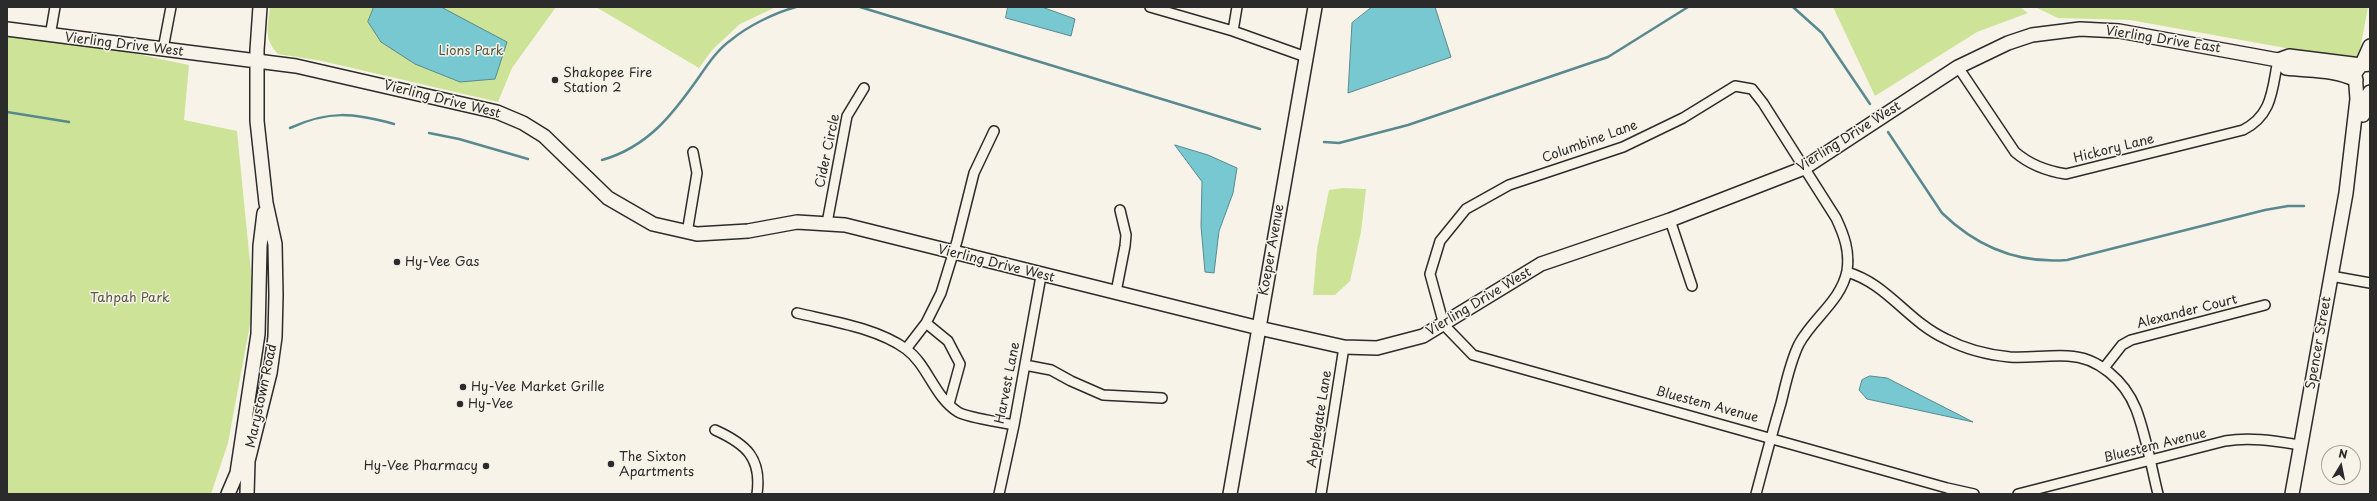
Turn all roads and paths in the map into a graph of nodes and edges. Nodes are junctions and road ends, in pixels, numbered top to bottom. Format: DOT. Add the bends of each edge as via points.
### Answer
graph roads {
  1 [pos="55,7"];
  2 [pos="171,7"];
  3 [pos="260,7"];
  4 [pos="1150,7"];
  5 [pos="1237,7"];
  6 [pos="1315,7"];
  7 [pos="7,29"];
  8 [pos="1233,31"];
  9 [pos="50,36"];
  10 [pos="2370,46"];
  11 [pos="163,49"];
  12 [pos="1306,57"];
  13 [pos="2278,60"];
  14 [pos="257,61"];
  15 [pos="2364,64"];
  16 [pos="1958,66"];
  17 [pos="2356,80"];
  18 [pos="2370,87"];
  19 [pos="864,88"];
  20 [pos="2370,92"];
  21 [pos="994,131"];
  22 [pos="693,152"];
  23 [pos="1804,168"];
  24 [pos="2346,193"];
  25 [pos="266,203"];
  26 [pos="1120,210"];
  27 [pos="1670,220"];
  28 [pos="827,223"];
  29 [pos="687,233"];
  30 [pos="954,253"];
  31 [pos="1847,272"];
  32 [pos="1041,276"];
  33 [pos="2331,276"];
  34 [pos="2370,283"];
  35 [pos="1692,286"];
  36 [pos="1116,292"];
  37 [pos="2265,305"];
  38 [pos="796,313"];
  39 [pos="926,323"];
  40 [pos="1444,325"];
  41 [pos="1259,328"];
  42 [pos="1344,347"];
  43 [pos="906,349"];
  44 [pos="1025,365"];
  45 [pos="2104,368"];
  46 [pos="1162,398"];
  47 [pos="949,404"];
  48 [pos="1014,425"];
  49 [pos="715,430"];
  50 [pos="1771,437"];
  51 [pos="2300,445"];
  52 [pos="2149,461"];
  53 [pos="228,494"];
  54 [pos="247,494"];
  55 [pos="757,494"];
  56 [pos="998,494"];
  57 [pos="1230,494"];
  58 [pos="1321,494"];
  59 [pos="1756,494"];
  60 [pos="1974,494"];
  61 [pos="2018,494"];
  62 [pos="2158,494"];
  63 [pos="2292,494"];
  1 -- 9 [label="street"];
  2 -- 11 [label="street"];
  3 -- 14 [label="street, Marystown Road"];
  4 -- 8 [label="street"];
  5 -- 8 [label="street"];
  6 -- 12 [label="street, Koeper Avenue"];
  7 -- 9 [label="street, Vierling Drive West"];
  8 -- 12 [label="street"];
  9 -- 11 [label="street, Vierling Drive West"];
  10 -- 15 [label="street"];
  11 -- 14 [label="street, Vierling Drive West"];
  12 -- 41 [label="street, Koeper Avenue"];
  13 -- 15 [label="street, Vierling Drive East" via="2289,56"];
  13 -- 16 [label="street, Vierling Drive East" via="2119,31 2080,29 2032,35"];
  13 -- 16 [label="street, Hickory Lane" via="2269,103 2264,114 2254,124 2242,130 2066,174 2040,168 2015,152"];
  13 -- 17 [label="street, Vierling Drive East" via="2286,68 2344,74"];
  14 -- 25 [label="street, Marystown Road" via="257,121"];
  14 -- 29 [label="street, Vierling Drive West" via="322,72 482,108 513,119 532,128 554,144 599,190 621,207 652,224"];
  15 -- 17 [label="street, Spencer Street" via="2355,73"];
  16 -- 23 [label="street, Vierling Drive West"];
  17 -- 18 [label="street, Vierling Drive East" via="2362,86"];
  17 -- 24 [label="street, Spencer Street" via="2355,126 2348,160"];
  19 -- 28 [label="street, Cider Circle" via="847,116"];
  20 -- 24 [label="street, Spencer Street" via="2365,101 2356,160"];
  21 -- 30 [label="street" via="974,172"];
  22 -- 29 [label="street" via="697,173"];
  23 -- 27 [label="street, Vierling Drive West"];
  23 -- 31 [label="street, Columbine Lane" via="1836,218 1845,238"];
  23 -- 40 [label="street, Columbine Lane" via="1752,89 1735,86 1683,118 1623,147 1509,185 1466,209 1440,241 1430,274"];
  24 -- 33 [label="street, Spencer Street"];
  25 -- 53 [label="street, Marystown Road" via="260,246 258,334 237,473"];
  25 -- 54 [label="street, Marystown Road" via="275,252 275,337 270,373 248,461"];
  26 -- 36 [label="street" via="1126,235"];
  27 -- 35 [label="street"];
  27 -- 40 [label="street, Vierling Drive West" via="1541,264"];
  28 -- 29 [label="street, Vierling Drive West" via="797,222 732,233"];
  28 -- 30 [label="street, Vierling Drive West" via="857,228"];
  30 -- 32 [label="street, Vierling Drive West"];
  30 -- 39 [label="street" via="941,293"];
  31 -- 45 [label="street" via="1875,284 1924,327 1959,345 1990,354 2010,356 2070,356"];
  31 -- 50 [label="street, Columbine Lane" via="1840,292 1800,344 1792,361"];
  32 -- 36 [label="street, Vierling Drive West"];
  32 -- 44 [label="street, Harvest Lane"];
  33 -- 34 [label="street"];
  33 -- 51 [label="street, Spencer Street"];
  36 -- 41 [label="street, Vierling Drive West"];
  37 -- 45 [label="street, Alexander Court" via="2131,340 2122,346"];
  38 -- 43 [label="street" via="869,332"];
  39 -- 43 [label="street"];
  39 -- 47 [label="street" via="948,341 960,364"];
  40 -- 42 [label="street, Vierling Drive West" via="1423,336 1377,348"];
  40 -- 50 [label="street, Bluestem Avenue" via="1473,355"];
  41 -- 42 [label="street, Vierling Drive West"];
  41 -- 57 [label="street, Koeper Avenue"];
  42 -- 58 [label="street, Applegate Lane"];
  43 -- 47 [label="street"];
  44 -- 46 [label="street" via="1051,370 1103,394"];
  44 -- 48 [label="street, Harvest Lane"];
  45 -- 52 [label="street" via="2117,379 2134,404"];
  47 -- 48 [label="street" via="959,412"];
  48 -- 56 [label="street, Harvest Lane"];
  49 -- 55 [label="street" via="736,439 755,459 759,480"];
  50 -- 59 [label="street, Columbine Lane"];
  50 -- 60 [label="street, Bluestem Avenue"];
  51 -- 52 [label="street, Bluestem Avenue" via="2244,438"];
  51 -- 63 [label="street, Spencer Street"];
  52 -- 61 [label="street, Bluestem Avenue"];
  52 -- 62 [label="street"];
}
